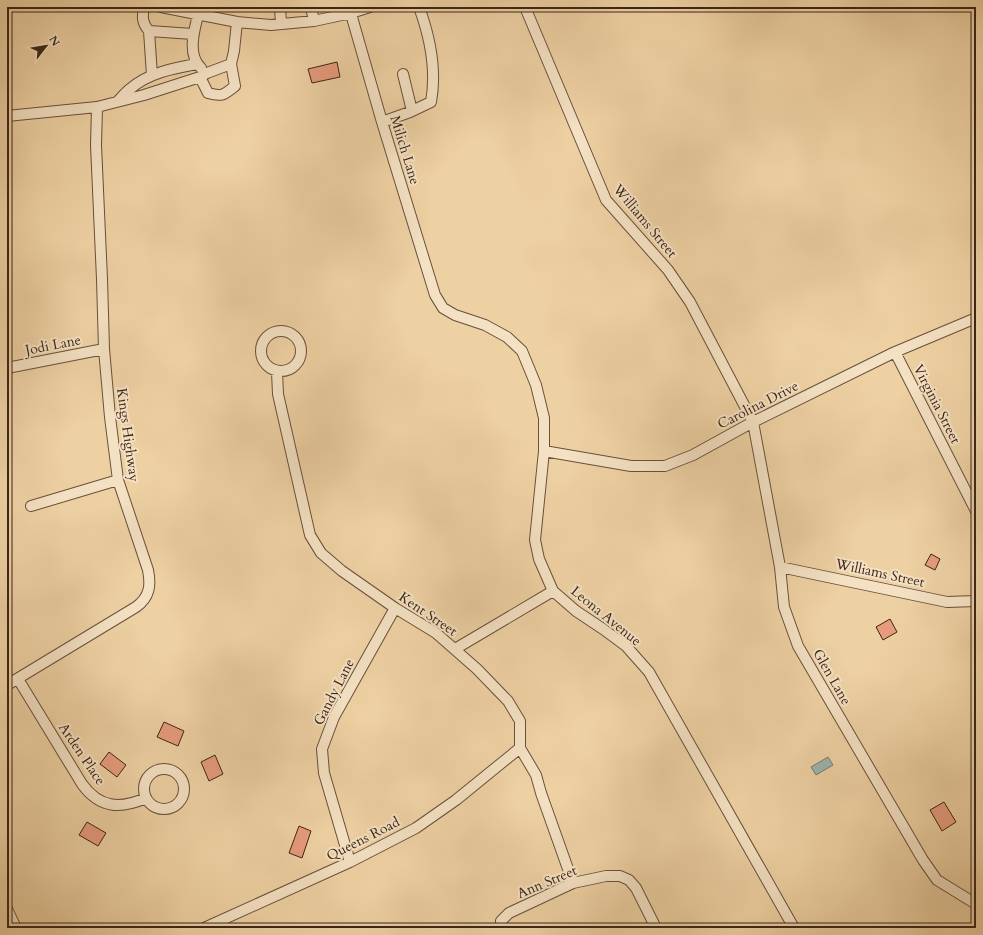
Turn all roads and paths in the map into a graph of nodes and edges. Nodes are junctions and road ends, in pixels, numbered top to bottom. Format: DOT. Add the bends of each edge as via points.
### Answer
graph roads {
  1 [pos="144,7"];
  2 [pos="160,7"];
  3 [pos="280,7"];
  4 [pos="311,7"];
  5 [pos="370,7"];
  6 [pos="419,7"];
  7 [pos="525,7"];
  8 [pos="186,10"];
  9 [pos="350,10"];
  10 [pos="198,15"];
  11 [pos="314,21"];
  12 [pos="237,22"];
  13 [pos="281,24"];
  14 [pos="149,31"];
  15 [pos="193,34"];
  16 [pos="197,64"];
  17 [pos="231,64"];
  18 [pos="403,74"];
  19 [pos="152,75"];
  20 [pos="204,75"];
  21 [pos="117,102"];
  22 [pos="97,107"];
  23 [pos="412,111"];
  24 [pos="7,116"];
  25 [pos="382,122"];
  26 [pos="435,295"];
  27 [pos="976,318"];
  28 [pos="104,349"];
  29 [pos="895,352"];
  30 [pos="7,368"];
  31 [pos="277,372"];
  32 [pos="753,422"];
  33 [pos="544,451"];
  34 [pos="118,480"];
  35 [pos="32,506"];
  36 [pos="976,511"];
  37 [pos="780,567"];
  38 [pos="553,591"];
  39 [pos="976,601"];
  40 [pos="395,608"];
  41 [pos="455,649"];
  42 [pos="18,679"];
  43 [pos="7,685"];
  44 [pos="520,748"];
  45 [pos="146,798"];
  46 [pos="350,862"];
  47 [pos="573,883"];
  48 [pos="976,904"];
  49 [pos="7,909"];
  50 [pos="16,928"];
  51 [pos="204,928"];
  52 [pos="503,928"];
  53 [pos="656,928"];
  54 [pos="794,928"];
  1 -- 14 [label="street" via="142,18"];
  2 -- 8 [label="street"];
  3 -- 13 [label="street"];
  4 -- 11 [label="street"];
  5 -- 9 [label="street"];
  6 -- 23 [label="street" via="433,56 434,90 431,102"];
  7 -- 32 [label="street, Williams Street" via="606,200 668,270 690,302"];
  8 -- 10 [label="street"];
  9 -- 11 [label="street"];
  9 -- 25 [label="street, Milich Lane"];
  10 -- 12 [label="street"];
  10 -- 15 [label="street"];
  11 -- 13 [label="street"];
  12 -- 13 [label="street"];
  12 -- 17 [label="street"];
  14 -- 15 [label="street"];
  14 -- 19 [label="street"];
  15 -- 16 [label="street" via="193,52"];
  16 -- 19 [label="street"];
  16 -- 20 [label="street"];
  17 -- 20 [label="street"];
  17 -- 20 [label="street" via="235,86 225,94 219,96 208,93"];
  18 -- 23 [label="street"];
  19 -- 21 [label="street" via="131,88"];
  20 -- 21 [label="street"];
  21 -- 22 [label="street"];
  22 -- 24 [label="street"];
  22 -- 28 [label="street, Kings Highway" via="96,145"];
  23 -- 25 [label="street"];
  25 -- 26 [label="street, Milich Lane"];
  26 -- 33 [label="street, Leona Avenue" via="443,308 507,337 522,351 536,385 544,418"];
  27 -- 29 [label="street, Carolina Drive"];
  28 -- 30 [label="street, Jodi Lane"];
  28 -- 34 [label="street, Kings Highway"];
  29 -- 32 [label="street, Carolina Drive"];
  29 -- 36 [label="street, Virginia Street"];
  31 -- 31 [label="street" via="265,364 261,347 270,334 284,331 299,341 301,356 291,370"];
  31 -- 40 [label="street, Kent Street" via="278,394 310,535 321,553"];
  32 -- 33 [label="street, Carolina Drive" via="693,455 665,466 631,466"];
  32 -- 37 [label="street, Glen Lane"];
  33 -- 38 [label="street, Leona Avenue" via="535,540 539,559"];
  34 -- 35 [label="street"];
  34 -- 42 [label="street, Kings Highway" via="148,570 148,595 136,607"];
  37 -- 39 [label="street, Williams Street" via="947,602"];
  37 -- 48 [label="street, Glen Lane" via="784,607 798,646 923,860 937,880"];
  38 -- 41 [label="street"];
  38 -- 54 [label="street, Leona Avenue" via="576,611 626,646 649,672"];
  40 -- 41 [label="street, Kent Street" via="436,633"];
  40 -- 46 [label="street, Gandy Lane" via="334,717 322,750 324,773"];
  41 -- 44 [label="street, Kent Street" via="508,701 520,721"];
  42 -- 43 [label="street, Kings Highway"];
  42 -- 45 [label="street, Arden Place" via="82,784 91,794 103,802 117,806"];
  44 -- 46 [label="street, Queens Road" via="422,824"];
  44 -- 47 [label="street" via="536,775"];
  45 -- 45 [label="street" via="145,781 156,770 171,769 180,775 184,782 184,796 171,808 157,808"];
  46 -- 51 [label="street, Queens Road"];
  47 -- 52 [label="street, Ann Street" via="509,913 502,921"];
  47 -- 53 [label="street, Ann Street" via="606,876 620,876 629,880 636,888"];
  49 -- 50 [label="street"];
}
